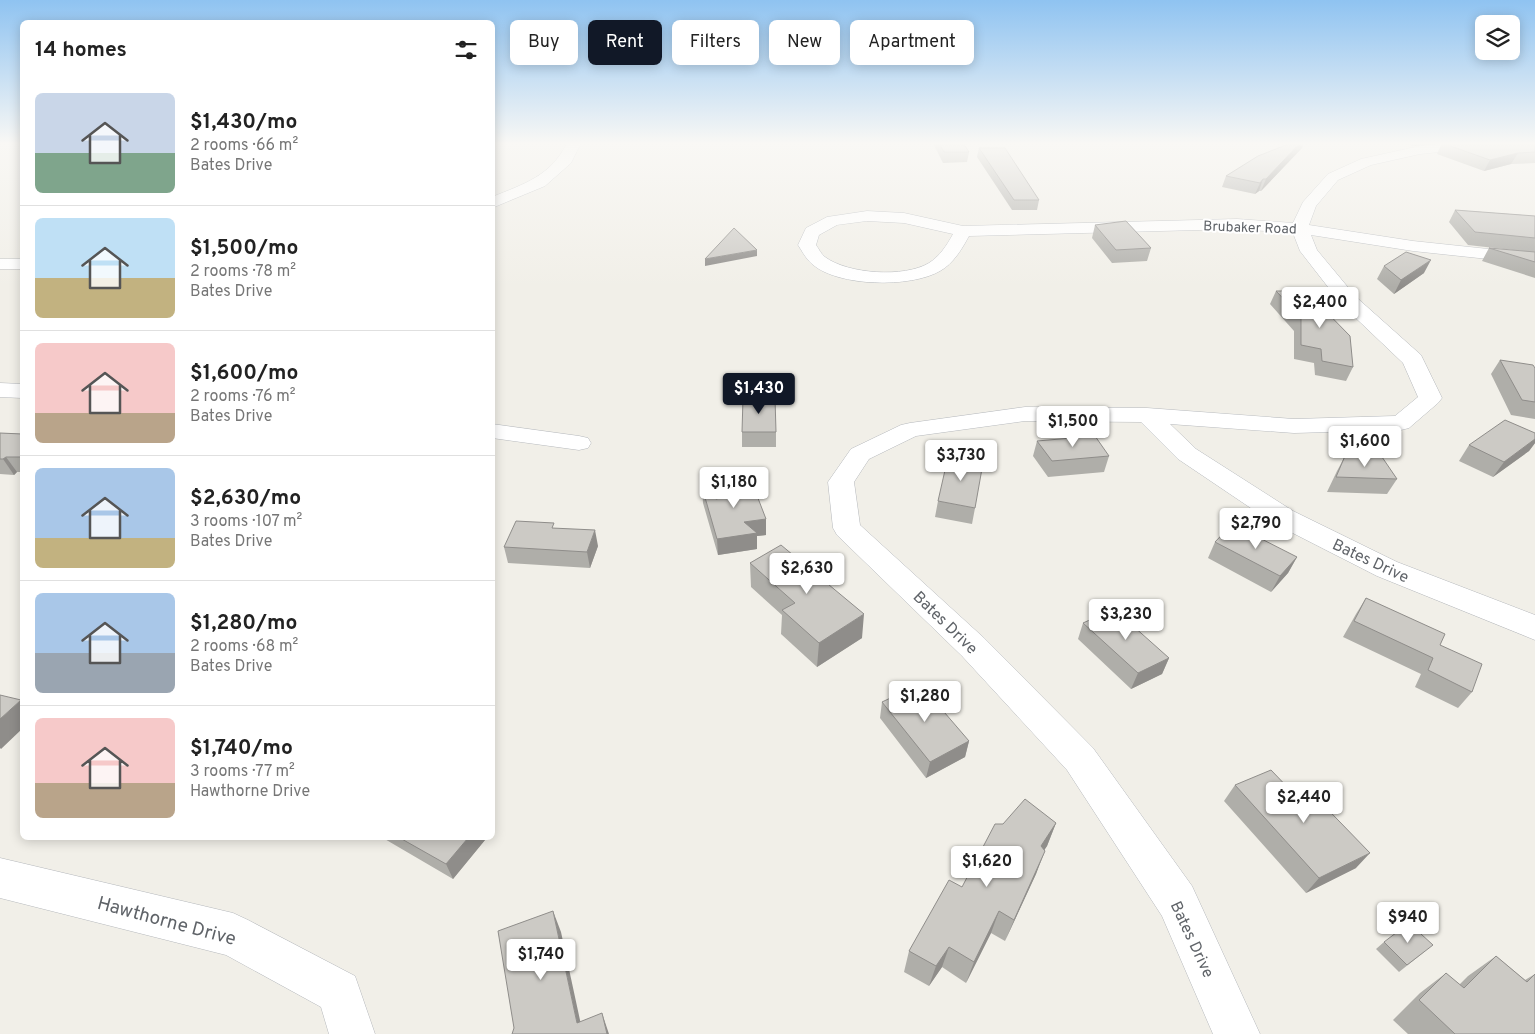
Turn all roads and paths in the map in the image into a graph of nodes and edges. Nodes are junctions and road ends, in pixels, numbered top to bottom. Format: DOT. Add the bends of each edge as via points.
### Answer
graph roads {
  1 [pos="519,191"];
  2 [pos="1321,191"];
  3 [pos="495,202"];
  4 [pos="1299,228"];
  5 [pos="964,231"];
  6 [pos="1535,259"];
  7 [pos="13,264"];
  8 [pos="0,274"];
  9 [pos="0,390"];
  10 [pos="20,390"];
  11 [pos="1147,415"];
  12 [pos="495,431"];
  13 [pos="579,443"];
  14 [pos="1535,628"];
  15 [pos="0,878"];
  16 [pos="352,1034"];
  17 [pos="1237,1034"];
  1 -- 3 [label="street"];
  2 -- 4 [label="street" via="1309,205"];
  4 -- 5 [label="street, Brubaker Road" via="1237,224"];
  4 -- 6 [label="street, Brubaker Road" via="1414,246"];
  4 -- 11 [label="street, Bates Drive" via="1309,251 1349,300 1413,360 1430,398 1401,424 1294,426"];
  5 -- 5 [label="street, Brubaker Road" via="904,218 867,216 833,221 812,232 807,245 819,261 843,271 874,278 903,278 934,268"];
  7 -- 8 [label="street"];
  9 -- 10 [label="street"];
  11 -- 14 [label="street, Bates Drive" via="1187,454 1283,517 1386,569"];
  11 -- 17 [label="street, Bates Drive" via="1025,414 910,430 860,454 840,482 844,510 847,528 973,647 1080,759 1177,901"];
  12 -- 13 [label="street"];
  15 -- 16 [label="street, Hawthorne Drive" via="233,935 339,992"];
}
